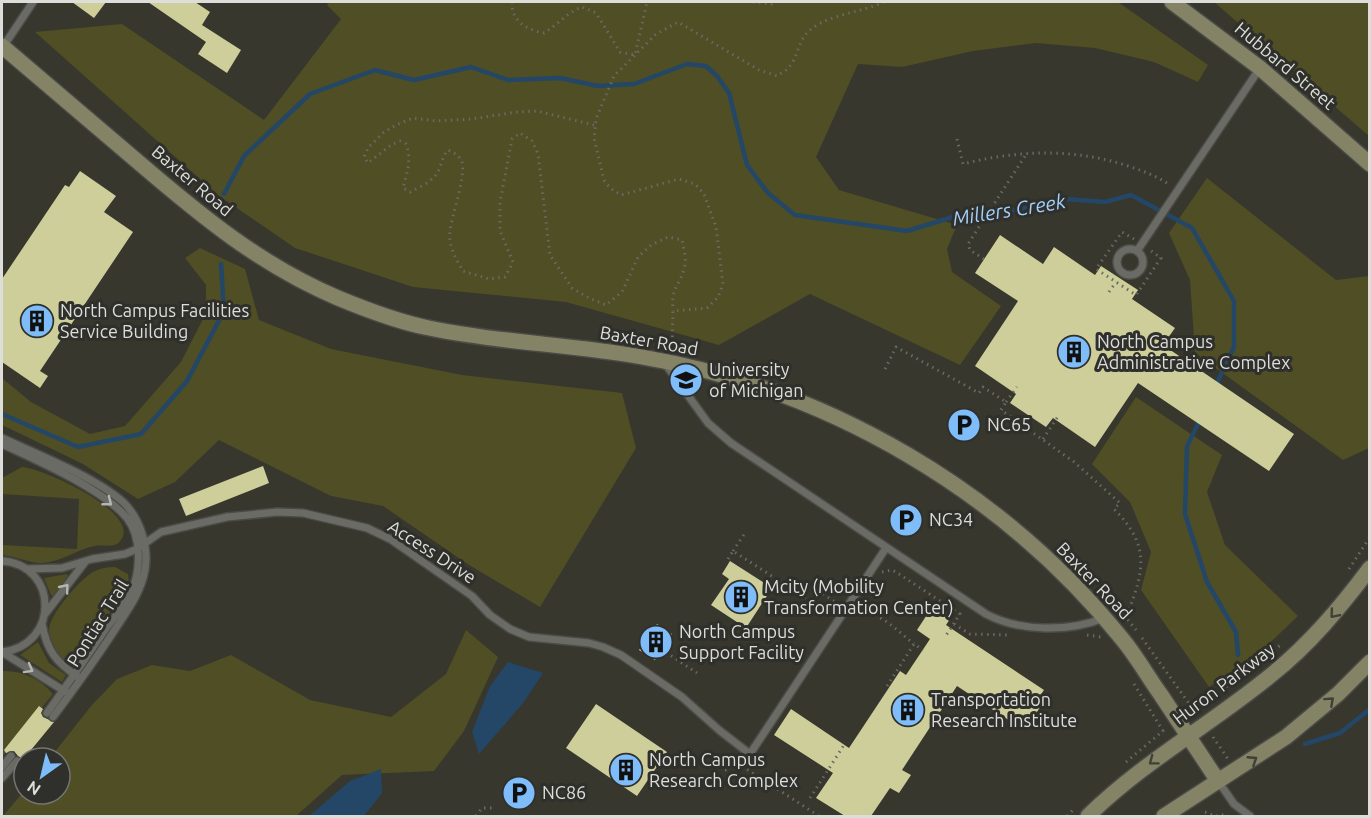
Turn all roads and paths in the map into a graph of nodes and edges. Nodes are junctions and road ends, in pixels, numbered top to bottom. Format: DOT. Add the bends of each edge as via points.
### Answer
graph roads {
  1 [pos="33,2"];
  2 [pos="512,2"];
  3 [pos="647,2"];
  4 [pos="753,2"];
  5 [pos="776,2"];
  6 [pos="884,2"];
  7 [pos="1172,2"];
  8 [pos="2,46"];
  9 [pos="635,55"];
  10 [pos="1260,68"];
  11 [pos="594,125"];
  12 [pos="957,139"];
  13 [pos="1027,153"];
  14 [pos="1370,165"];
  15 [pos="1170,186"];
  16 [pos="1136,236"];
  17 [pos="1152,247"];
  18 [pos="1137,251"];
  19 [pos="984,259"];
  20 [pos="1116,282"];
  21 [pos="1110,292"];
  22 [pos="673,311"];
  23 [pos="667,362"];
  24 [pos="885,369"];
  25 [pos="1017,387"];
  26 [pos="1006,402"];
  27 [pos="1059,415"];
  28 [pos="2,438"];
  29 [pos="1043,439"];
  30 [pos="2,444"];
  31 [pos="745,533"];
  32 [pos="1370,537"];
  33 [pos="144,543"];
  34 [pos="886,548"];
  35 [pos="137,549"];
  36 [pos="733,550"];
  37 [pos="728,559"];
  38 [pos="2,561"];
  39 [pos="86,561"];
  40 [pos="1370,568"];
  41 [pos="26,569"];
  42 [pos="877,576"];
  43 [pos="1343,577"];
  44 [pos="813,587"];
  45 [pos="806,598"];
  46 [pos="859,604"];
  47 [pos="845,609"];
  48 [pos="45,614"];
  49 [pos="1104,618"];
  50 [pos="42,624"];
  51 [pos="945,637"];
  52 [pos="1290,637"];
  53 [pos="914,644"];
  54 [pos="661,649"];
  55 [pos="922,650"];
  56 [pos="2,652"];
  57 [pos="1370,662"];
  58 [pos="697,673"];
  59 [pos="78,677"];
  60 [pos="887,686"];
  61 [pos="63,690"];
  62 [pos="1193,709"];
  63 [pos="1188,713"];
  64 [pos="50,715"];
  65 [pos="1166,729"];
  66 [pos="1188,735"];
  67 [pos="1212,736"];
  68 [pos="844,745"];
  69 [pos="1229,760"];
  70 [pos="1123,764"];
  71 [pos="2,767"];
  72 [pos="725,770"];
  73 [pos="2,778"];
  74 [pos="1218,781"];
  75 [pos="810,798"];
  76 [pos="496,808"];
  77 [pos="1205,812"];
  78 [pos="477,816"];
  79 [pos="819,816"];
  80 [pos="1088,816"];
  81 [pos="1164,816"];
  82 [pos="1216,816"];
  83 [pos="1231,816"];
  84 [pos="1250,816"];
  1 -- 8 [label="lane"];
  2 -- 9 [label="path" via="520,25 544,33 571,11 582,7 596,13 620,52"];
  3 -- 9 [label="path"];
  4 -- 5 [label="path"];
  6 -- 9 [label="path" via="817,26 806,34 789,67 777,76 759,70 678,22 655,35"];
  7 -- 10 [label="street, Hubbard Street"];
  8 -- 23 [label="street, Baxter Road" via="228,236 276,268 322,291 429,328"];
  9 -- 11 [label="path" via="614,76"];
  10 -- 14 [label="street, Hubbard Street"];
  10 -- 18 [label="lane"];
  11 -- 22 [label="path" via="604,180 621,195 679,179 695,184 704,194 716,227 723,284 718,297 707,308"];
  11 -- 22 [label="path" via="537,111 472,119 413,118 383,133 364,157 368,163 391,145 400,141 406,144 410,163 403,188 410,192 436,176 448,150 456,154 462,163 449,232 453,254 463,271 489,279 505,277 513,262 500,231 500,202 512,139 520,133 532,141 538,154 550,255 572,288 606,305 622,292 638,257 651,245 668,237 682,240 685,268 672,296"];
  12 -- 13 [label="path" via="963,164"];
  13 -- 15 [label="path" via="1074,153 1110,160 1159,177"];
  13 -- 19 [label="path" via="968,244"];
  16 -- 20 [label="path" via="1134,240 1122,232 1096,269"];
  17 -- 20 [label="path" via="1150,250 1161,258 1136,295"];
  20 -- 21 [label="path"];
  22 -- 23 [label="path"];
  23 -- 34 [label="lane" via="708,423 723,436"];
  23 -- 49 [label="street, Baxter Road" via="784,396 897,448 965,492 1021,535"];
  24 -- 26 [label="path" via="896,347 979,393 983,387"];
  25 -- 26 [label="path"];
  26 -- 29 [label="path" via="1001,411"];
  27 -- 29 [label="path"];
  28 -- 33 [label="lane, Pontiac Trail" via="123,502 133,512"];
  29 -- 62 [label="path" via="1120,503 1114,509 1131,530 1141,555 1140,580 1128,620"];
  30 -- 35 [label="lane, one-way" via="66,476 112,505 127,519"];
  31 -- 36 [label="path"];
  32 -- 43 [label="path"];
  33 -- 35 [label="lane, Access Drive"];
  33 -- 47 [label="lane, Access Drive" via="173,528 278,512 303,513 367,528 430,566 510,629 544,640 574,640 603,647 636,664 750,754"];
  33 -- 59 [label="lane, Pontiac Trail" via="145,570 136,597"];
  34 -- 47 [label="lane"];
  34 -- 49 [label="lane" via="1006,623 1079,626"];
  35 -- 39 [label="lane"];
  35 -- 59 [label="lane" via="139,563 130,593"];
  36 -- 37 [label="path"];
  36 -- 45 [label="path"];
  38 -- 41 [label="lane"];
  39 -- 41 [label="lane" via="50,570"];
  48 -- 39 [label="lane, one-way"];
  40 -- 66 [label="street, Huron Parkway, one-way" via="1328,621 1289,660"];
  41 -- 48 [label="lane" via="40,584"];
  42 -- 51 [label="path" via="892,570 960,614"];
  44 -- 47 [label="path"];
  46 -- 53 [label="path"];
  48 -- 50 [label="lane"];
  49 -- 66 [label="street, Baxter Road" via="1136,657"];
  50 -- 56 [label="lane" via="29,641"];
  50 -- 59 [label="lane" via="48,648"];
  52 -- 62 [label="path"];
  53 -- 55 [label="path"];
  53 -- 60 [label="path"];
  54 -- 58 [label="path"];
  56 -- 61 [label="lane, one-way"];
  74 -- 57 [label="street, one-way" via="1304,723"];
  59 -- 61 [label="lane, Pontiac Trail"];
  61 -- 64 [label="lane, Pontiac Trail"];
  62 -- 63 [label="path"];
  65 -- 70 [label="path"];
  66 -- 74 [label="street, Baxter Road"];
  66 -- 80 [label="street, Huron Parkway, one-way"];
  67 -- 69 [label="path"];
  68 -- 75 [label="path"];
  71 -- 73 [label="lane" via="14,758"];
  72 -- 79 [label="path" via="735,761"];
  74 -- 81 [label="street"];
  74 -- 84 [label="lane" via="1234,804"];
  76 -- 78 [label="path" via="482,808"];
  77 -- 82 [label="path"];
  82 -- 83 [label="path"];
}
